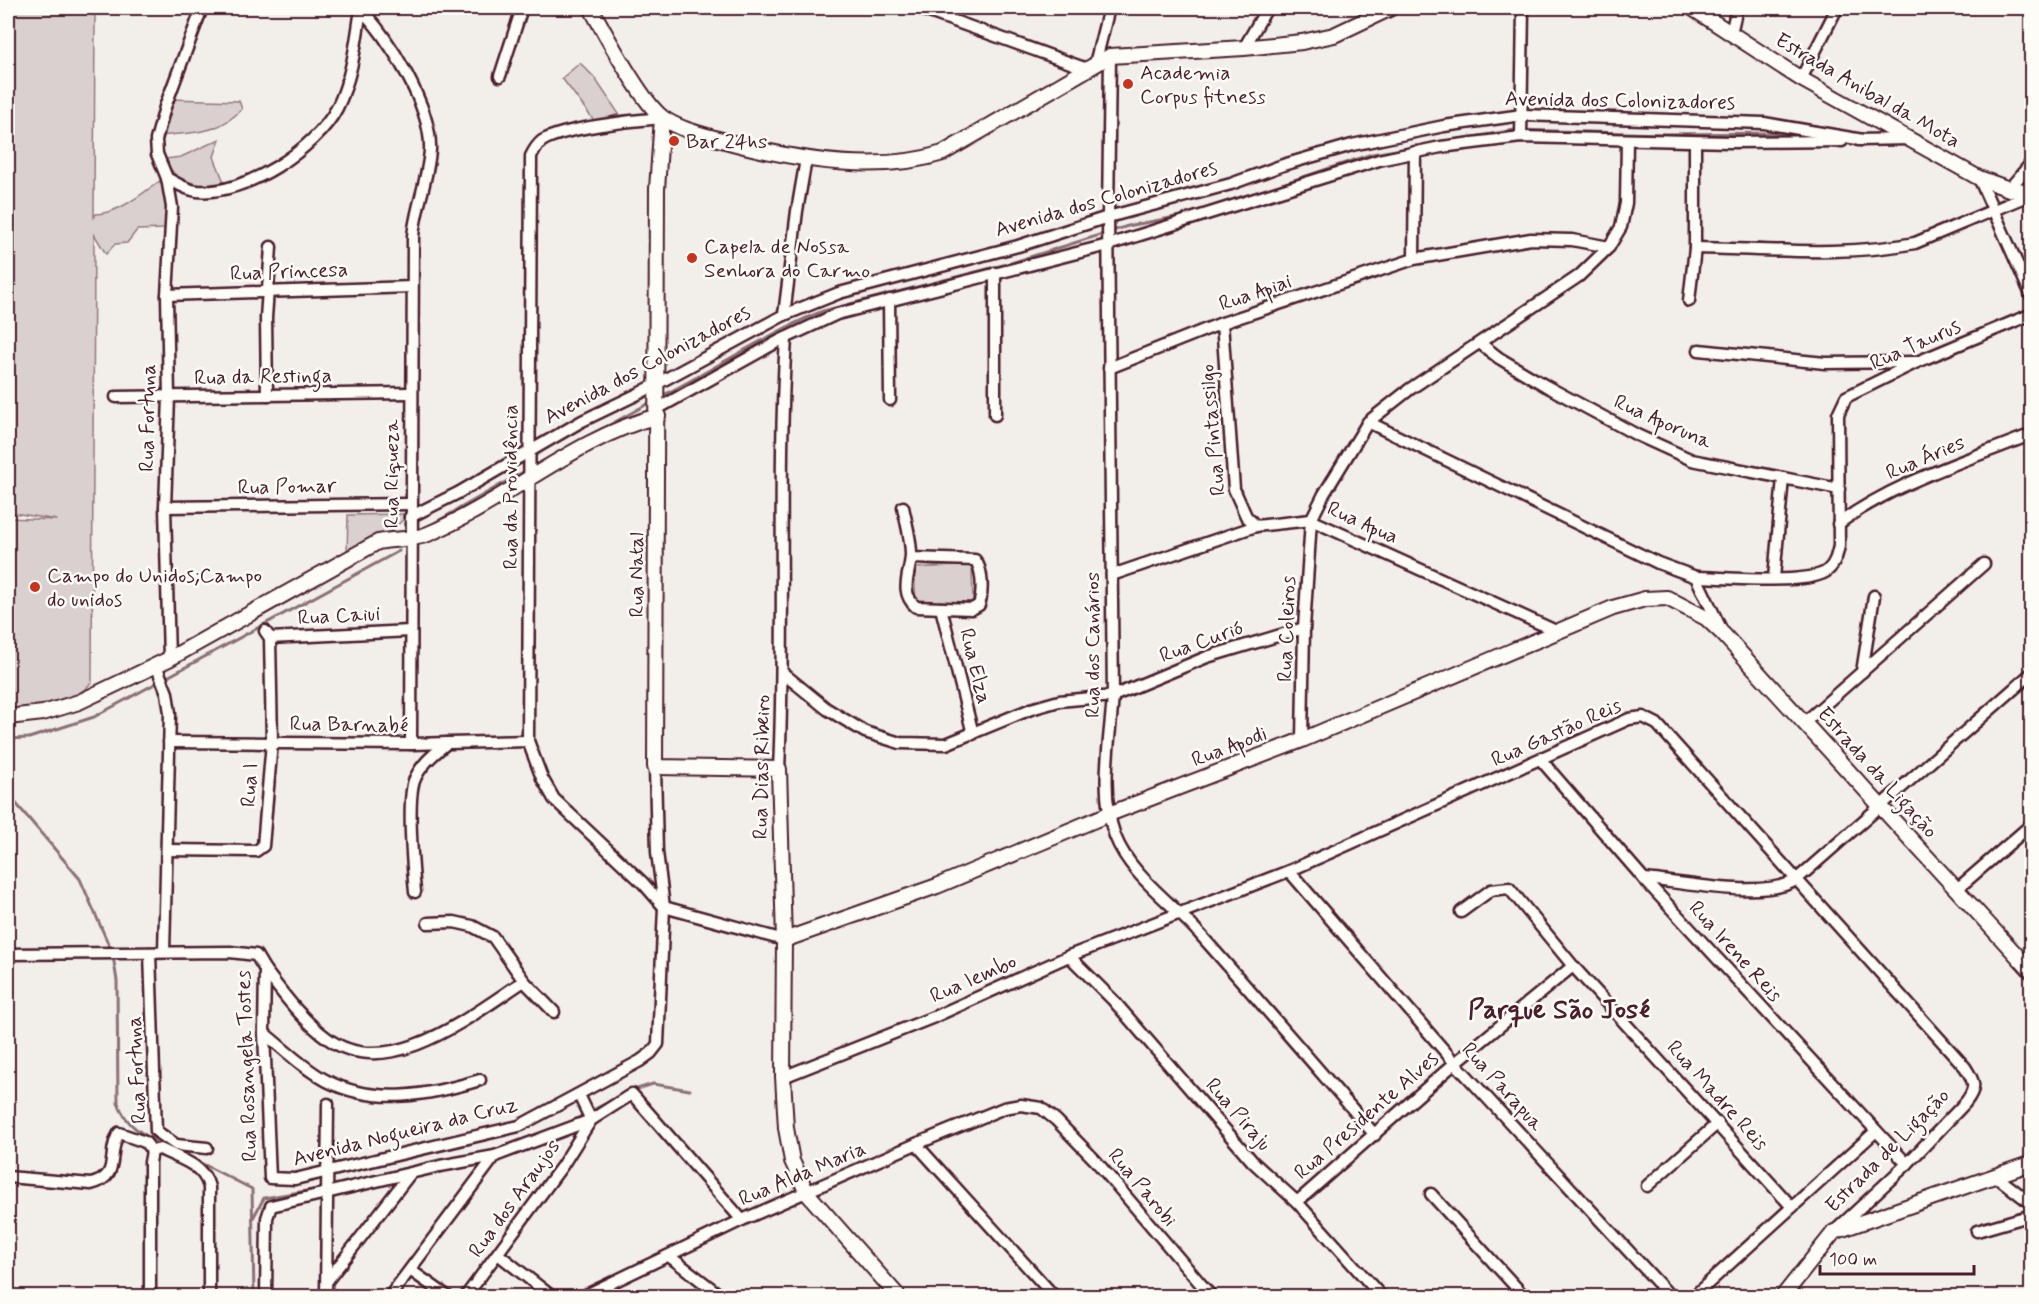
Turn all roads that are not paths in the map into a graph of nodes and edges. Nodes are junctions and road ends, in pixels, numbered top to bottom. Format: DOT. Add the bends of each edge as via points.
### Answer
graph roads {
  1 [pos="202,8"];
  2 [pos="360,8"];
  3 [pos="591,8"];
  4 [pos="918,8"];
  5 [pos="1109,8"];
  6 [pos="1268,8"];
  7 [pos="1391,8"];
  8 [pos="1523,8"];
  9 [pos="1692,8"];
  10 [pos="1737,8"];
  11 [pos="1837,8"];
  12 [pos="518,9"];
  13 [pos="934,10"];
  14 [pos="1731,33"];
  15 [pos="1244,48"];
  16 [pos="1110,56"];
  17 [pos="1091,66"];
  18 [pos="500,76"];
  19 [pos="1801,79"];
  20 [pos="662,118"];
  21 [pos="1522,118"];
  22 [pos="1651,121"];
  23 [pos="1521,135"];
  24 [pos="1650,138"];
  25 [pos="1908,139"];
  26 [pos="1627,140"];
  27 [pos="1863,140"];
  28 [pos="1695,142"];
  29 [pos="1415,152"];
  30 [pos="806,159"];
  31 [pos="2031,162"];
  32 [pos="167,178"];
  33 [pos="1979,178"];
  34 [pos="2009,189"];
  35 [pos="2031,193"];
  36 [pos="1992,211"];
  37 [pos="1108,220"];
  38 [pos="1108,241"];
  39 [pos="271,247"];
  40 [pos="1609,247"];
  41 [pos="1695,248"];
  42 [pos="1414,259"];
  43 [pos="995,273"];
  44 [pos="412,287"];
  45 [pos="268,290"];
  46 [pos="167,295"];
  47 [pos="2031,297"];
  48 [pos="889,300"];
  49 [pos="1689,301"];
  50 [pos="2031,314"];
  51 [pos="784,315"];
  52 [pos="1222,323"];
  53 [pos="786,338"];
  54 [pos="1481,344"];
  55 [pos="1699,350"];
  56 [pos="1917,362"];
  57 [pos="1109,368"];
  58 [pos="657,387"];
  59 [pos="410,393"];
  60 [pos="267,395"];
  61 [pos="116,397"];
  62 [pos="169,397"];
  63 [pos="890,400"];
  64 [pos="657,410"];
  65 [pos="995,415"];
  66 [pos="1368,422"];
  67 [pos="2031,434"];
  68 [pos="530,454"];
  69 [pos="530,476"];
  70 [pos="1783,478"];
  71 [pos="1839,489"];
  72 [pos="410,504"];
  73 [pos="165,507"];
  74 [pos="903,507"];
  75 [pos="410,517"];
  76 [pos="1311,520"];
  77 [pos="1838,524"];
  78 [pos="1256,526"];
  79 [pos="411,540"];
  80 [pos="911,558"];
  81 [pos="1984,564"];
  82 [pos="1112,575"];
  83 [pos="1696,577"];
  84 [pos="1774,578"];
  85 [pos="1874,596"];
  86 [pos="1687,606"];
  87 [pos="941,608"];
  88 [pos="1304,628"];
  89 [pos="410,631"];
  90 [pos="1556,631"];
  91 [pos="1723,634"];
  92 [pos="268,635"];
  93 [pos="169,659"];
  94 [pos="1862,672"];
  95 [pos="2031,673"];
  96 [pos="784,674"];
  97 [pos="160,675"];
  98 [pos="1113,696"];
  99 [pos="8,717"];
  100 [pos="1805,722"];
  101 [pos="973,734"];
  102 [pos="1302,740"];
  103 [pos="528,741"];
  104 [pos="169,742"];
  105 [pos="272,742"];
  106 [pos="447,743"];
  107 [pos="411,744"];
  108 [pos="1541,760"];
  109 [pos="656,767"];
  110 [pos="779,769"];
  111 [pos="1881,805"];
  112 [pos="1109,814"];
  113 [pos="2031,824"];
  114 [pos="168,850"];
  115 [pos="1288,871"];
  116 [pos="1644,879"];
  117 [pos="1796,880"];
  118 [pos="1956,890"];
  119 [pos="416,892"];
  120 [pos="664,907"];
  121 [pos="1461,912"];
  122 [pos="1178,913"];
  123 [pos="428,923"];
  124 [pos="784,940"];
  125 [pos="164,952"];
  126 [pos="150,953"];
  127 [pos="8,954"];
  128 [pos="1069,956"];
  129 [pos="1573,966"];
  130 [pos="265,970"];
  131 [pos="2031,972"];
  132 [pos="525,981"];
  133 [pos="554,1012"];
  134 [pos="659,1032"];
  135 [pos="264,1033"];
  136 [pos="1455,1063"];
  137 [pos="1965,1066"];
  138 [pos="783,1077"];
  139 [pos="480,1080"];
  140 [pos="580,1097"];
  141 [pos="328,1104"];
  142 [pos="1041,1108"];
  143 [pos="590,1117"];
  144 [pos="1718,1123"];
  145 [pos="1875,1132"];
  146 [pos="1375,1135"];
  147 [pos="916,1144"];
  148 [pos="207,1148"];
  149 [pos="152,1151"];
  150 [pos="495,1156"];
  151 [pos="2031,1163"];
  152 [pos="1907,1164"];
  153 [pos="329,1172"];
  154 [pos="410,1174"];
  155 [pos="8,1177"];
  156 [pos="1997,1177"];
  157 [pos="270,1178"];
  158 [pos="1647,1186"];
  159 [pos="329,1193"];
  160 [pos="807,1193"];
  161 [pos="1431,1194"];
  162 [pos="1297,1202"];
  163 [pos="2031,1204"];
  164 [pos="1792,1207"];
  165 [pos="2031,1215"];
  166 [pos="742,1220"];
  167 [pos="1977,1231"];
  168 [pos="1834,1232"];
  169 [pos="498,1254"];
  170 [pos="669,1256"];
  171 [pos="410,1270"];
  172 [pos="327,1281"];
  173 [pos="150,1296"];
  174 [pos="209,1296"];
  175 [pos="267,1296"];
  176 [pos="326,1296"];
  177 [pos="390,1296"];
  178 [pos="447,1296"];
  179 [pos="466,1296"];
  180 [pos="551,1296"];
  181 [pos="584,1296"];
  182 [pos="721,1296"];
  183 [pos="898,1296"];
  184 [pos="1054,1296"];
  185 [pos="1211,1296"];
  186 [pos="1382,1296"];
  187 [pos="1524,1296"];
  188 [pos="1670,1296"];
  189 [pos="1694,1296"];
  190 [pos="1783,1296"];
  1 -- 32 [label="street, Rua Fortuna" via="156,140"];
  2 -- 32 [label="street" via="348,78 338,107 320,135 284,162 229,188 195,191"];
  2 -- 44 [label="street, Rua Riqueza" via="403,70 427,128 429,166 412,236"];
  3 -- 20 [label="street" via="608,41"];
  4 -- 13 [label="street"];
  5 -- 17 [label="street"];
  6 -- 15 [label="street"];
  7 -- 15 [label="street" via="1334,35"];
  8 -- 21 [label="street"];
  9 -- 14 [label="street, Estrada Anibal da Mota"];
  10 -- 14 [label="street"];
  11 -- 19 [label="street"];
  12 -- 18 [label="street"];
  13 -- 17 [label="street"];
  14 -- 19 [label="street, Estrada Anibal da Mota"];
  15 -- 16 [label="street"];
  16 -- 17 [label="street"];
  16 -- 37 [label="street, Rua dos Canários"];
  17 -- 30 [label="street" via="1006,119 923,160"];
  19 -- 25 [label="street, Estrada Anibal da Mota"];
  20 -- 30 [label="street" via="696,133"];
  20 -- 58 [label="street, Rua Natal" via="657,189"];
  20 -- 68 [label="street, Rua da Providência" via="618,122 557,136 544,140 531,156"];
  21 -- 22 [label="street, Avenida dos Colonizadores"];
  21 -- 23 [label="street"];
  21 -- 37 [label="street, Avenida dos Colonizadores" via="1444,126 1352,145"];
  22 -- 24 [label="street"];
  22 -- 27 [label="street, Avenida dos Colonizadores" via="1764,123"];
  23 -- 26 [label="street, Avenida dos Colonizadores"];
  23 -- 29 [label="street, Avenida dos Colonizadores"];
  24 -- 26 [label="street, Avenida dos Colonizadores"];
  24 -- 28 [label="street, Avenida dos Colonizadores"];
  25 -- 27 [label="street, Avenida dos Colonizadores"];
  25 -- 33 [label="street, Estrada Anibal da Mota"];
  26 -- 40 [label="street" via="1626,203 1621,227"];
  27 -- 28 [label="street, Avenida dos Colonizadores"];
  28 -- 41 [label="street"];
  29 -- 38 [label="street, Avenida dos Colonizadores" via="1355,166 1195,220"];
  29 -- 42 [label="street"];
  30 -- 51 [label="street"];
  31 -- 34 [label="street"];
  32 -- 46 [label="street, Rua Fortuna" via="172,206"];
  33 -- 34 [label="street, Estrada Anibal da Mota"];
  33 -- 36 [label="street"];
  34 -- 35 [label="street, Estrada Anibal da Mota"];
  35 -- 36 [label="street"];
  36 -- 41 [label="street" via="1915,243 1895,247"];
  36 -- 47 [label="street"];
  37 -- 38 [label="street, Rua dos Canários"];
  37 -- 51 [label="street, Avenida dos Colonizadores" via="839,294"];
  38 -- 43 [label="street, Avenida dos Colonizadores"];
  38 -- 57 [label="street, Rua dos Canários"];
  39 -- 45 [label="street"];
  40 -- 42 [label="street, Rua Apiai" via="1572,240 1531,239"];
  40 -- 54 [label="street" via="1579,276"];
  41 -- 49 [label="street"];
  42 -- 52 [label="street, Rua Apiai"];
  43 -- 48 [label="street, Avenida dos Colonizadores"];
  43 -- 65 [label="street"];
  44 -- 45 [label="street, Rua Princesa"];
  44 -- 59 [label="street, Rua Riqueza"];
  45 -- 46 [label="street, Rua Princesa"];
  45 -- 60 [label="street"];
  46 -- 62 [label="street, Rua Fortuna"];
  48 -- 53 [label="street, Avenida dos Colonizadores" via="837,314"];
  48 -- 63 [label="street"];
  50 -- 56 [label="street, Rua Taurus"];
  51 -- 58 [label="street, Avenida dos Colonizadores"];
  52 -- 57 [label="street, Rua Apiai"];
  52 -- 78 [label="street, Rua Pintassilgo" via="1234,489 1242,510"];
  53 -- 64 [label="street, Avenida dos Colonizadores"];
  53 -- 96 [label="street, Rua Dias Ribeiro" via="782,415"];
  54 -- 66 [label="street" via="1410,389"];
  54 -- 70 [label="street, Rua Aporuna" via="1556,391 1692,460"];
  55 -- 56 [label="street" via="1825,363"];
  56 -- 71 [label="street, Rua Taurus" via="1846,397 1838,414"];
  57 -- 82 [label="street, Rua dos Canários"];
  58 -- 64 [label="street, Rua Natal"];
  58 -- 68 [label="street, Avenida dos Colonizadores"];
  59 -- 60 [label="street, Rua da Restinga"];
  59 -- 72 [label="street, Rua Riqueza"];
  60 -- 62 [label="street, Rua da Restinga"];
  61 -- 62 [label="street, Rua da Restinga"];
  62 -- 73 [label="street, Rua Fortuna"];
  64 -- 69 [label="street, Avenida dos Colonizadores"];
  64 -- 109 [label="street, Rua Natal"];
  66 -- 76 [label="street"];
  66 -- 83 [label="street" via="1648,558"];
  67 -- 77 [label="street, Rua Áries" via="1902,486"];
  68 -- 69 [label="street, Rua da Providência"];
  68 -- 75 [label="street, Avenida dos Colonizadores"];
  69 -- 79 [label="street, Avenida dos Colonizadores"];
  69 -- 103 [label="street, Rua da Providência"];
  70 -- 71 [label="street"];
  70 -- 84 [label="street"];
  71 -- 77 [label="street"];
  72 -- 73 [label="street, Rua Pomar"];
  72 -- 75 [label="street, Rua Riqueza"];
  73 -- 93 [label="street, Rua Fortuna"];
  74 -- 80 [label="street, Rua Elza"];
  75 -- 79 [label="street, Rua Riqueza"];
  76 -- 78 [label="street, Rua Apua"];
  76 -- 88 [label="street, Rua Coleiros"];
  76 -- 90 [label="street, Rua Apua"];
  77 -- 84 [label="street" via="1837,558 1828,570 1804,580"];
  78 -- 82 [label="street, Rua Apua"];
  79 -- 89 [label="street, Rua Riqueza"];
  79 -- 93 [label="street, Avenida dos Colonizadores" via="378,542"];
  80 -- 87 [label="street, Rua Elza" via="905,580 911,603 916,607"];
  80 -- 87 [label="street, Rua Elza" via="968,559 979,564 980,605 972,609"];
  81 -- 94 [label="street"];
  82 -- 98 [label="street, Rua dos Canários"];
  83 -- 84 [label="street"];
  83 -- 91 [label="street"];
  85 -- 94 [label="street"];
  86 -- 90 [label="street, Rua Apodi" via="1667,598 1645,599"];
  86 -- 91 [label="street, Estrada da Ligação"];
  87 -- 101 [label="street, Rua Elza"];
  88 -- 98 [label="street, Rua Curió" via="1207,657"];
  88 -- 102 [label="street, Rua Coleiros"];
  89 -- 92 [label="street, Rua Caiui"];
  89 -- 107 [label="street, Rua Riqueza"];
  90 -- 102 [label="street, Rua Apodi"];
  91 -- 100 [label="street, Estrada da Ligação"];
  92 -- 105 [label="street, Rua I"];
  93 -- 97 [label="street, Avenida dos Colonizadores"];
  94 -- 100 [label="street"];
  95 -- 111 [label="street"];
  96 -- 101 [label="street, Rua Curió" via="827,709 883,739 933,746"];
  96 -- 110 [label="street, Rua Dias Ribeiro"];
  97 -- 99 [label="street, Avenida dos Colonizadores" via="73,705"];
  97 -- 104 [label="street" via="170,712"];
  98 -- 101 [label="street, Rua Curió" via="1059,701"];
  98 -- 112 [label="street, Rua dos Canários"];
  100 -- 111 [label="street, Estrada da Ligação"];
  102 -- 112 [label="street, Rua Apodi"];
  103 -- 106 [label="street, Rua Barnabé"];
  103 -- 120 [label="street, Rua da Providência" via="554,799"];
  104 -- 105 [label="street, Rua Barnabé"];
  104 -- 114 [label="street"];
  105 -- 107 [label="street, Rua Barnabé"];
  105 -- 114 [label="street, Rua I" via="263,846 256,851"];
  106 -- 107 [label="street, Rua Barnabé"];
  106 -- 119 [label="street" via="430,757 414,782 412,845"];
  108 -- 115 [label="street, Rua Gastão Reis"];
  108 -- 116 [label="street, Rua Irene Reis"];
  108 -- 117 [label="street, Rua Gastão Reis" via="1629,719 1651,720"];
  109 -- 110 [label="street"];
  109 -- 120 [label="street, Rua Natal" via="657,852"];
  110 -- 124 [label="street, Rua Dias Ribeiro"];
  111 -- 117 [label="street"];
  111 -- 118 [label="street, Estrada da Ligação"];
  112 -- 122 [label="street, Rua dos Canários" via="1115,837 1125,853"];
  112 -- 124 [label="street, Rua Apodi" via="937,886"];
  113 -- 118 [label="street"];
  114 -- 125 [label="street"];
  115 -- 122 [label="street, Rua Gastão Reis"];
  115 -- 136 [label="street, Rua Parapua"];
  116 -- 117 [label="street" via="1762,890"];
  116 -- 145 [label="street, Rua Irene Reis"];
  117 -- 137 [label="street, Rua Gastão Reis"];
  118 -- 131 [label="street, Estrada da Ligação"];
  120 -- 124 [label="street"];
  120 -- 134 [label="street, Rua Natal"];
  121 -- 129 [label="street, Rua Madre Reis" via="1491,890 1509,888"];
  122 -- 128 [label="street, Rua Iembo"];
  122 -- 146 [label="street, Rua dos Canários"];
  123 -- 132 [label="street" via="454,922 493,937"];
  124 -- 138 [label="street, Rua Dias Ribeiro"];
  125 -- 126 [label="street"];
  125 -- 130 [label="street, Rua Rosangela Tostes" via="256,955"];
  126 -- 127 [label="street"];
  126 -- 148 [label="street, Rua Fortuna" via="156,1131 176,1144"];
  128 -- 138 [label="street, Rua Iembo" via="934,1017"];
  128 -- 162 [label="street, Rua Piraju" via="1113,1000 1253,1162"];
  129 -- 136 [label="street, Rua Presidente Alves"];
  129 -- 144 [label="street, Rua Madre Reis"];
  130 -- 132 [label="street" via="292,1006 328,1039 350,1051 384,1053 422,1043"];
  130 -- 135 [label="street, Rua Rosangela Tostes"];
  132 -- 133 [label="street"];
  134 -- 140 [label="street, Avenida Nogueira da Cruz" via="658,1044 651,1053"];
  135 -- 139 [label="street" via="327,1081 365,1093 425,1094"];
  135 -- 157 [label="street, Rua Rosangela Tostes"];
  136 -- 146 [label="street, Rua Presidente Alves"];
  136 -- 188 [label="street, Rua Parapua"];
  137 -- 152 [label="street, Estrada de Ligação" via="1974,1080 1973,1092"];
  138 -- 160 [label="street, Rua Dias Ribeiro" via="792,1161"];
  140 -- 143 [label="street"];
  140 -- 153 [label="street, Avenida Nogueira da Cruz" via="500,1132"];
  141 -- 153 [label="street"];
  142 -- 147 [label="street, Rua Alda Maria" via="1004,1108"];
  142 -- 185 [label="street, Rua Parobi" via="1095,1160"];
  143 -- 150 [label="street, Avenida Nogueira da Cruz"];
  143 -- 166 [label="street, Avenida Nogueira da Cruz" via="632,1094"];
  143 -- 169 [label="street, Rua dos Araujos" via="562,1166"];
  144 -- 158 [label="street"];
  144 -- 164 [label="street, Rua Madre Reis"];
  145 -- 152 [label="street, Rua Irene Reis"];
  145 -- 164 [label="street"];
  146 -- 162 [label="street, Rua Presidente Alves"];
  147 -- 160 [label="street, Rua Alda Maria"];
  147 -- 184 [label="street"];
  149 -- 155 [label="street" via="145,1142 119,1133 110,1173 102,1182"];
  149 -- 173 [label="street"];
  149 -- 174 [label="street" via="160,1149 200,1168 207,1178"];
  150 -- 154 [label="street, Avenida Nogueira da Cruz"];
  150 -- 171 [label="street"];
  151 -- 156 [label="street, Estrada de Ligação"];
  152 -- 168 [label="street, Estrada de Ligação"];
  153 -- 157 [label="street, Avenida Nogueira da Cruz" via="295,1179"];
  153 -- 159 [label="street"];
  154 -- 159 [label="street, Avenida Nogueira da Cruz"];
  154 -- 172 [label="street"];
  156 -- 163 [label="street"];
  156 -- 168 [label="street, Estrada de Ligação"];
  159 -- 172 [label="street"];
  159 -- 175 [label="street, Avenida Nogueira da Cruz" via="276,1204 267,1211"];
  160 -- 166 [label="street, Rua Alda Maria"];
  160 -- 183 [label="street, Rua Dias Ribeiro"];
  161 -- 187 [label="street"];
  162 -- 186 [label="street, Rua Piraju"];
  164 -- 189 [label="street"];
  165 -- 167 [label="street"];
  166 -- 170 [label="street, Rua Alda Maria"];
  168 -- 190 [label="street, Estrada de Ligação"];
  169 -- 179 [label="street, Rua dos Araujos"];
  169 -- 180 [label="street"];
  170 -- 181 [label="street, Rua Alda Maria"];
  170 -- 182 [label="street"];
  171 -- 177 [label="street"];
  171 -- 178 [label="street"];
  172 -- 176 [label="street"];
}
